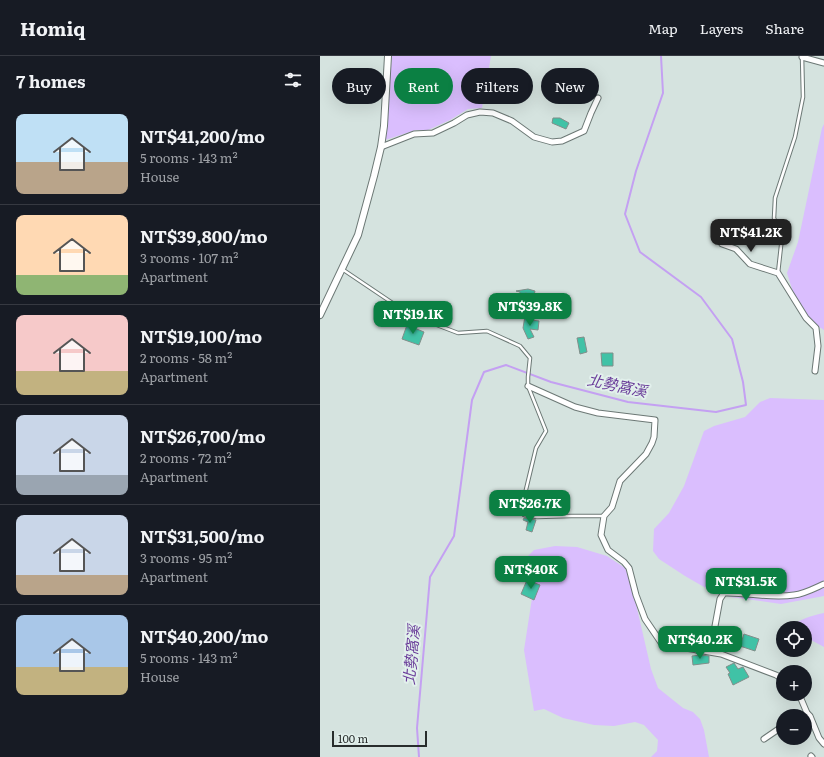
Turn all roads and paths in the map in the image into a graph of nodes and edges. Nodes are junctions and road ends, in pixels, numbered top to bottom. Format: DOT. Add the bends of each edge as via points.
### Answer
graph roads {
  1 [pos="388,56"];
  2 [pos="802,56"];
  3 [pos="824,62"];
  4 [pos="595,104"];
  5 [pos="381,146"];
  6 [pos="722,244"];
  7 [pos="342,269"];
  8 [pos="778,273"];
  9 [pos="320,315"];
  10 [pos="815,371"];
  11 [pos="528,386"];
  12 [pos="604,516"];
  13 [pos="824,584"];
  14 [pos="697,650"];
  15 [pos="776,675"];
  16 [pos="812,720"];
  17 [pos="776,731"];
  18 [pos="821,738"];
  19 [pos="764,739"];
  20 [pos="824,744"];
  1 -- 5 [label="street"];
  2 -- 3 [label="street"];
  2 -- 8 [label="lane" via="803,97 797,131 775,198 774,218 782,237"];
  4 -- 5 [label="street" via="584,132 562,142 534,137 512,121 493,113 480,112 467,115 433,132 414,134"];
  5 -- 7 [label="street" via="358,235"];
  6 -- 8 [label="street" via="736,249 750,264"];
  7 -- 9 [label="street"];
  7 -- 11 [label="lane" via="397,306 399,304 437,325 458,333 487,331 520,346 530,358"];
  8 -- 10 [label="street" via="806,318 816,328 818,346"];
  11 -- 12 [label="lane" via="546,431 536,448 523,502 524,515 537,518"];
  11 -- 12 [label="street" via="575,407 598,414 655,420 652,443 646,454 620,481 612,507"];
  12 -- 14 [label="street" via="601,535 608,550 629,568 645,619 662,644"];
  13 -- 14 [label="street" via="794,595 724,593 720,599 713,638"];
  14 -- 15 [label="street" via="721,654"];
  16 -- 18 [label="street"];
  17 -- 19 [label="street"];
  18 -- 20 [label="street"];
}
